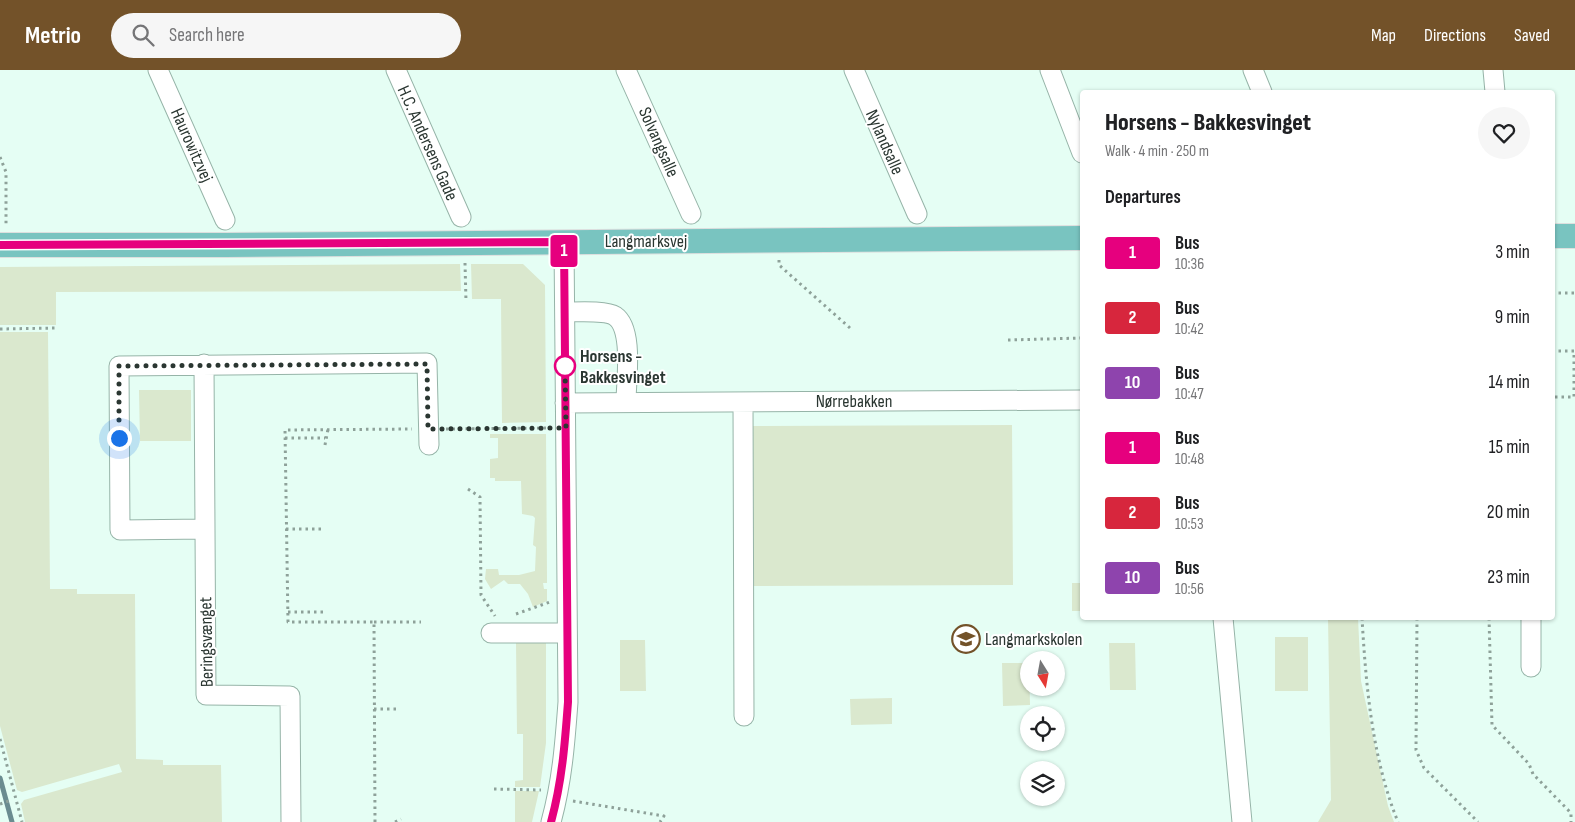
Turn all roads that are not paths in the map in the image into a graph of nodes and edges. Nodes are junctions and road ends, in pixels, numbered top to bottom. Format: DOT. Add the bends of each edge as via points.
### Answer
graph roads {
  1 [pos="158,70"];
  2 [pos="396,70"];
  3 [pos="626,70"];
  4 [pos="854,70"];
  5 [pos="1050,70"];
  6 [pos="1253,70"];
  7 [pos="1493,70"];
  8 [pos="1261,90"];
  9 [pos="1495,90"];
  10 [pos="1080,148"];
  11 [pos="691,214"];
  12 [pos="917,214"];
  13 [pos="461,217"];
  14 [pos="225,220"];
  15 [pos="1555,236"];
  16 [pos="1575,236"];
  17 [pos="1080,238"];
  18 [pos="564,242"];
  19 [pos="3,245"];
  20 [pos="564,312"];
  21 [pos="204,364"];
  22 [pos="1080,400"];
  23 [pos="626,402"];
  24 [pos="743,402"];
  25 [pos="565,403"];
  26 [pos="429,437"];
  27 [pos="204,529"];
  28 [pos="1223,620"];
  29 [pos="1531,620"];
  30 [pos="495,627"];
  31 [pos="567,633"];
  32 [pos="1531,667"];
  33 [pos="744,716"];
  34 [pos="291,822"];
  35 [pos="551,822"];
  36 [pos="1242,822"];
  1 -- 14 [label="street, Haurowitzvej"];
  2 -- 13 [label="street, H.C. Andersens Gade"];
  3 -- 11 [label="street, Solvangsalle"];
  4 -- 12 [label="street, Nylandsalle"];
  5 -- 10 [label="street"];
  6 -- 8 [label="street"];
  7 -- 9 [label="street"];
  15 -- 16 [label="main road"];
  17 -- 18 [label="main road, Langmarksvej"];
  18 -- 19 [label="main road, Langmarksvej"];
  18 -- 20 [label="street"];
  20 -- 23 [label="street" via="605,313 620,322 627,338"];
  20 -- 25 [label="street"];
  21 -- 26 [label="street" via="427,364"];
  21 -- 27 [label="street, Beringsvænget"];
  21 -- 27 [label="street" via="119,366 120,530"];
  22 -- 24 [label="street, Nørrebakken"];
  23 -- 24 [label="street, Nørrebakken"];
  23 -- 25 [label="street, Nørrebakken"];
  24 -- 33 [label="street"];
  25 -- 31 [label="street"];
  27 -- 34 [label="street, Beringsvænget" via="206,695 290,696"];
  28 -- 36 [label="street"];
  29 -- 32 [label="street"];
  30 -- 31 [label="street"];
  31 -- 35 [label="street" via="565,752"];
}
